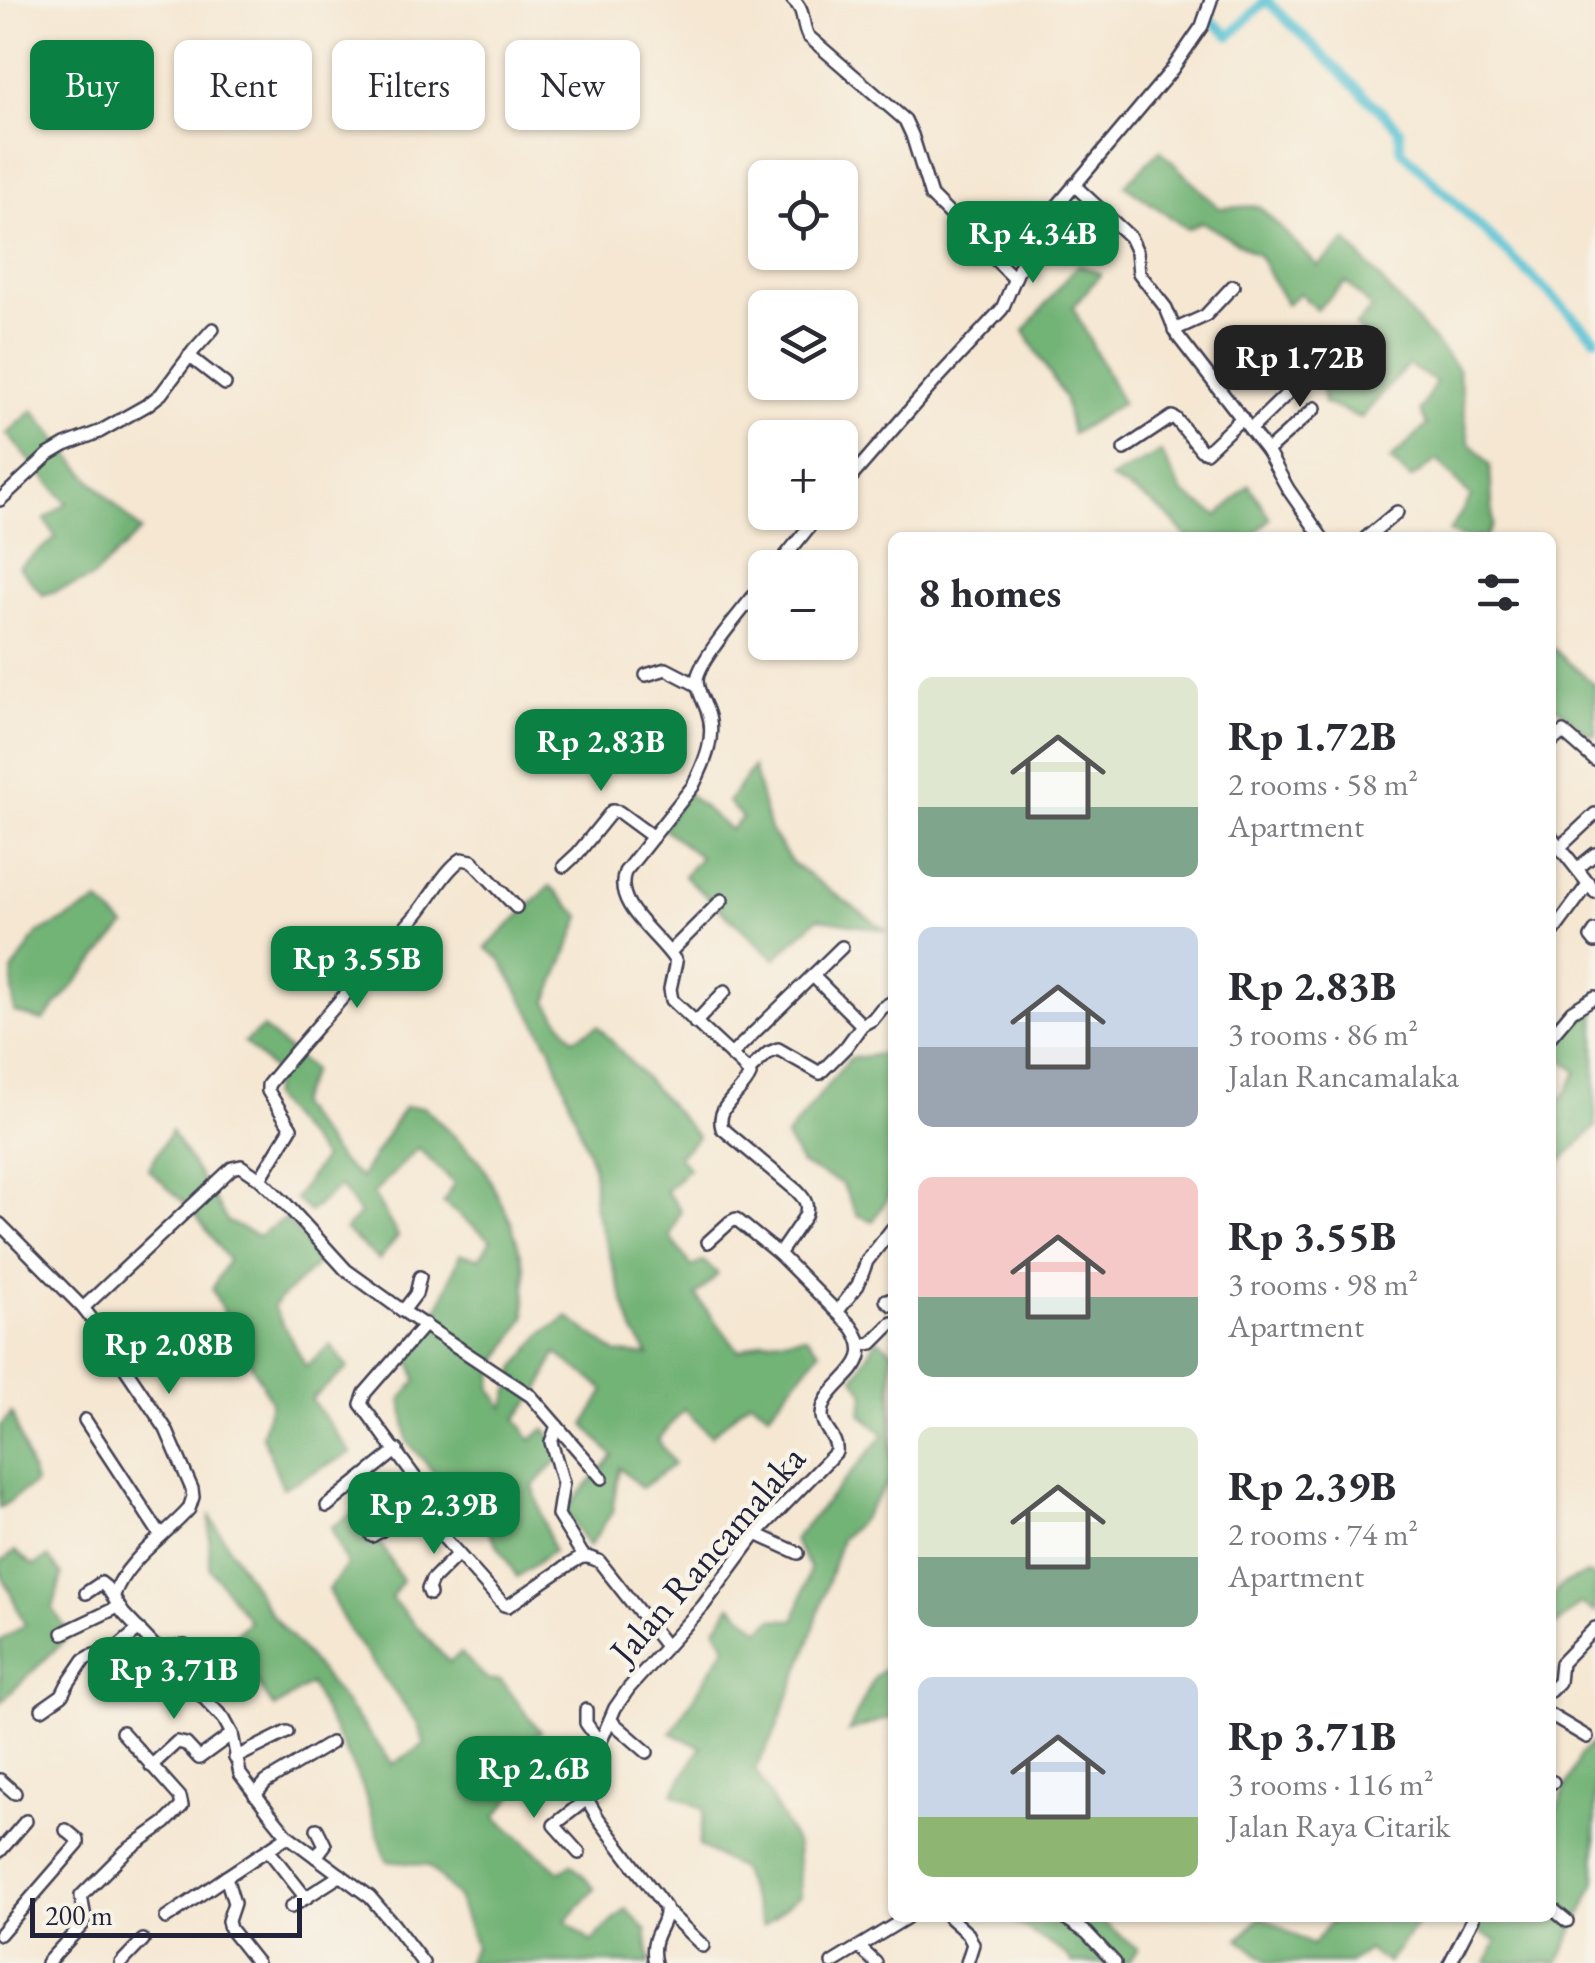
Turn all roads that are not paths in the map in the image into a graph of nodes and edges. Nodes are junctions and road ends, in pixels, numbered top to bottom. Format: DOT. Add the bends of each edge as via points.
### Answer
graph roads {
  1 [pos="793,0"];
  2 [pos="1211,0"];
  3 [pos="1074,185"];
  4 [pos="1014,278"];
  5 [pos="1233,286"];
  6 [pos="213,329"];
  7 [pos="1174,330"];
  8 [pos="1302,353"];
  9 [pos="190,356"];
  10 [pos="224,384"];
  11 [pos="1315,408"];
  12 [pos="1247,423"];
  13 [pos="1124,449"];
  14 [pos="1267,451"];
  15 [pos="858,469"];
  16 [pos="0,500"];
  17 [pos="1396,512"];
  18 [pos="807,530"];
  19 [pos="1318,532"];
  20 [pos="1373,532"];
  21 [pos="790,550"];
  22 [pos="748,604"];
  23 [pos="646,675"];
  24 [pos="697,685"];
  25 [pos="1556,738"];
  26 [pos="1595,760"];
  27 [pos="1595,814"];
  28 [pos="654,837"];
  29 [pos="1556,842"];
  30 [pos="1560,847"];
  31 [pos="1595,854"];
  32 [pos="564,866"];
  33 [pos="1578,868"];
  34 [pos="1592,888"];
  35 [pos="722,900"];
  36 [pos="516,907"];
  37 [pos="1556,929"];
  38 [pos="1595,931"];
  39 [pos="1595,942"];
  40 [pos="842,947"];
  41 [pos="670,952"];
  42 [pos="813,976"];
  43 [pos="725,991"];
  44 [pos="1595,997"];
  45 [pos="888,1004"];
  46 [pos="695,1022"];
  47 [pos="862,1024"];
  48 [pos="1556,1030"];
  49 [pos="731,1055"];
  50 [pos="748,1070"];
  51 [pos="260,1178"];
  52 [pos="0,1224"];
  53 [pos="888,1234"];
  54 [pos="708,1242"];
  55 [pos="779,1254"];
  56 [pos="420,1277"];
  57 [pos="83,1308"];
  58 [pos="404,1311"];
  59 [pos="837,1312"];
  60 [pos="424,1324"];
  61 [pos="888,1327"];
  62 [pos="862,1345"];
  63 [pos="85,1420"];
  64 [pos="557,1426"];
  65 [pos="397,1450"];
  66 [pos="602,1478"];
  67 [pos="327,1506"];
  68 [pos="424,1506"];
  69 [pos="756,1534"];
  70 [pos="161,1536"];
  71 [pos="372,1536"];
  72 [pos="798,1553"];
  73 [pos="458,1554"];
  74 [pos="584,1557"];
  75 [pos="86,1593"];
  76 [pos="430,1594"];
  77 [pos="116,1601"];
  78 [pos="139,1628"];
  79 [pos="1595,1628"];
  80 [pos="63,1633"];
  81 [pos="185,1646"];
  82 [pos="666,1646"];
  83 [pos="158,1649"];
  84 [pos="1556,1685"];
  85 [pos="42,1710"];
  86 [pos="586,1710"];
  87 [pos="1556,1718"];
  88 [pos="610,1720"];
  89 [pos="122,1732"];
  90 [pos="287,1732"];
  91 [pos="232,1734"];
  92 [pos="1587,1737"];
  93 [pos="331,1743"];
  94 [pos="600,1743"];
  95 [pos="646,1752"];
  96 [pos="236,1758"];
  97 [pos="151,1766"];
  98 [pos="0,1780"];
  99 [pos="15,1793"];
  100 [pos="255,1795"];
  101 [pos="587,1799"];
  102 [pos="26,1821"];
  103 [pos="316,1829"];
  104 [pos="66,1830"];
  105 [pos="288,1836"];
  106 [pos="0,1851"];
  107 [pos="269,1851"];
  108 [pos="580,1853"];
  109 [pos="316,1857"];
  110 [pos="341,1875"];
  111 [pos="226,1877"];
  112 [pos="306,1898"];
  113 [pos="291,1907"];
  114 [pos="667,1911"];
  115 [pos="1556,1912"];
  116 [pos="166,1918"];
  117 [pos="900,1922"];
  118 [pos="954,1922"];
  119 [pos="1071,1922"];
  120 [pos="1470,1922"];
  121 [pos="1567,1922"];
  122 [pos="0,1934"];
  123 [pos="143,1940"];
  124 [pos="703,1946"];
  125 [pos="859,1947"];
  126 [pos="47,1963"];
  127 [pos="122,1963"];
  128 [pos="257,1963"];
  129 [pos="423,1963"];
  130 [pos="655,1963"];
  131 [pos="832,1963"];
  132 [pos="876,1963"];
  133 [pos="968,1963"];
  134 [pos="1116,1963"];
  135 [pos="1450,1963"];
  1 -- 4 [label="street" via="808,36 905,120 930,196"];
  2 -- 3 [label="street" via="1186,49"];
  3 -- 4 [label="street"];
  3 -- 7 [label="street" via="1130,237 1139,273"];
  4 -- 15 [label="street" via="996,317"];
  5 -- 7 [label="street" via="1205,316"];
  6 -- 9 [label="street"];
  7 -- 12 [label="street"];
  8 -- 12 [label="street" via="1282,370 1292,389"];
  9 -- 10 [label="street"];
  9 -- 16 [label="street" via="148,405 48,455"];
  11 -- 14 [label="street"];
  12 -- 13 [label="street" via="1206,452 1172,417"];
  12 -- 14 [label="street"];
  14 -- 19 [label="street"];
  17 -- 20 [label="street"];
  18 -- 21 [label="street"];
  22 -- 24 [label="street" via="703,664"];
  23 -- 24 [label="street" via="666,669"];
  24 -- 28 [label="street" via="711,726 707,752 693,786"];
  25 -- 26 [label="street" via="1563,732"];
  27 -- 30 [label="street"];
  28 -- 32 [label="street" via="612,811"];
  28 -- 41 [label="street" via="624,872 622,886 635,913"];
  29 -- 30 [label="street"];
  30 -- 33 [label="street"];
  31 -- 33 [label="street"];
  33 -- 34 [label="street"];
  34 -- 37 [label="street"];
  35 -- 41 [label="street"];
  36 -- 51 [label="street" via="472,861 454,865 268,1085 291,1128"];
  38 -- 39 [label="street"];
  40 -- 42 [label="street"];
  41 -- 46 [label="street" via="676,962 670,995"];
  42 -- 47 [label="street"];
  42 -- 49 [label="street"];
  43 -- 46 [label="street"];
  44 -- 48 [label="street"];
  45 -- 47 [label="street"];
  46 -- 49 [label="street"];
  47 -- 50 [label="street" via="820,1073 778,1049"];
  49 -- 50 [label="street"];
  50 -- 55 [label="street" via="749,1080 722,1110 720,1123 806,1202 805,1216"];
  51 -- 57 [label="street" via="232,1168"];
  51 -- 58 [label="street" via="346,1270"];
  52 -- 57 [label="street"];
  53 -- 59 [label="street"];
  54 -- 55 [label="street" via="736,1219"];
  55 -- 59 [label="street"];
  56 -- 58 [label="street"];
  57 -- 70 [label="street" via="166,1429 192,1489 189,1509"];
  58 -- 60 [label="street"];
  59 -- 62 [label="street"];
  60 -- 64 [label="street" via="531,1396"];
  60 -- 65 [label="street" via="361,1404"];
  61 -- 62 [label="street"];
  62 -- 69 [label="street, Jalan Rancamalaka" via="822,1412 836,1452"];
  63 -- 70 [label="street"];
  64 -- 66 [label="street"];
  64 -- 74 [label="street" via="551,1442 563,1483 558,1514"];
  65 -- 67 [label="street"];
  65 -- 68 [label="street"];
  68 -- 71 [label="street"];
  68 -- 73 [label="street"];
  69 -- 72 [label="street"];
  69 -- 82 [label="street, Jalan Rancamalaka"];
  70 -- 77 [label="street" via="132,1566"];
  73 -- 74 [label="street" via="508,1606"];
  73 -- 76 [label="street" via="430,1583"];
  74 -- 82 [label="street" via="598,1561"];
  75 -- 77 [label="street" via="101,1583"];
  77 -- 78 [label="street"];
  77 -- 80 [label="street"];
  78 -- 83 [label="street"];
  78 -- 85 [label="street" via="118,1647 84,1660 62,1694"];
  79 -- 84 [label="street" via="1560,1663"];
  81 -- 83 [label="street"];
  82 -- 88 [label="street, Jalan Rancamalaka"];
  83 -- 91 [label="street"];
  86 -- 94 [label="street" via="586,1723"];
  87 -- 92 [label="street"];
  88 -- 94 [label="street, Jalan Rancamalaka"];
  88 -- 95 [label="street"];
  89 -- 97 [label="street"];
  90 -- 96 [label="street"];
  91 -- 96 [label="street"];
  91 -- 97 [label="street" via="199,1758 176,1742"];
  93 -- 100 [label="street"];
  94 -- 101 [label="street, Jalan Rancamalaka"];
  96 -- 100 [label="street"];
  97 -- 126 [label="street" via="182,1806 82,1896 83,1924"];
  98 -- 99 [label="street"];
  100 -- 105 [label="street"];
  101 -- 108 [label="street" via="554,1825"];
  101 -- 114 [label="street"];
  102 -- 106 [label="street"];
  103 -- 109 [label="street" via="325,1844"];
  104 -- 122 [label="street" via="77,1846"];
  105 -- 107 [label="street"];
  105 -- 109 [label="street"];
  107 -- 111 [label="street"];
  107 -- 112 [label="street"];
  109 -- 110 [label="street"];
  110 -- 112 [label="street"];
  110 -- 129 [label="street" via="370,1897"];
  111 -- 116 [label="street"];
  111 -- 128 [label="street" via="234,1904 230,1930"];
  112 -- 113 [label="street"];
  114 -- 124 [label="street"];
  114 -- 130 [label="street" via="654,1940"];
  115 -- 121 [label="street"];
  117 -- 125 [label="street"];
  118 -- 133 [label="street" via="973,1944"];
  119 -- 134 [label="street"];
  120 -- 135 [label="street"];
  123 -- 127 [label="street"];
  125 -- 131 [label="street"];
  125 -- 132 [label="street"];
}
